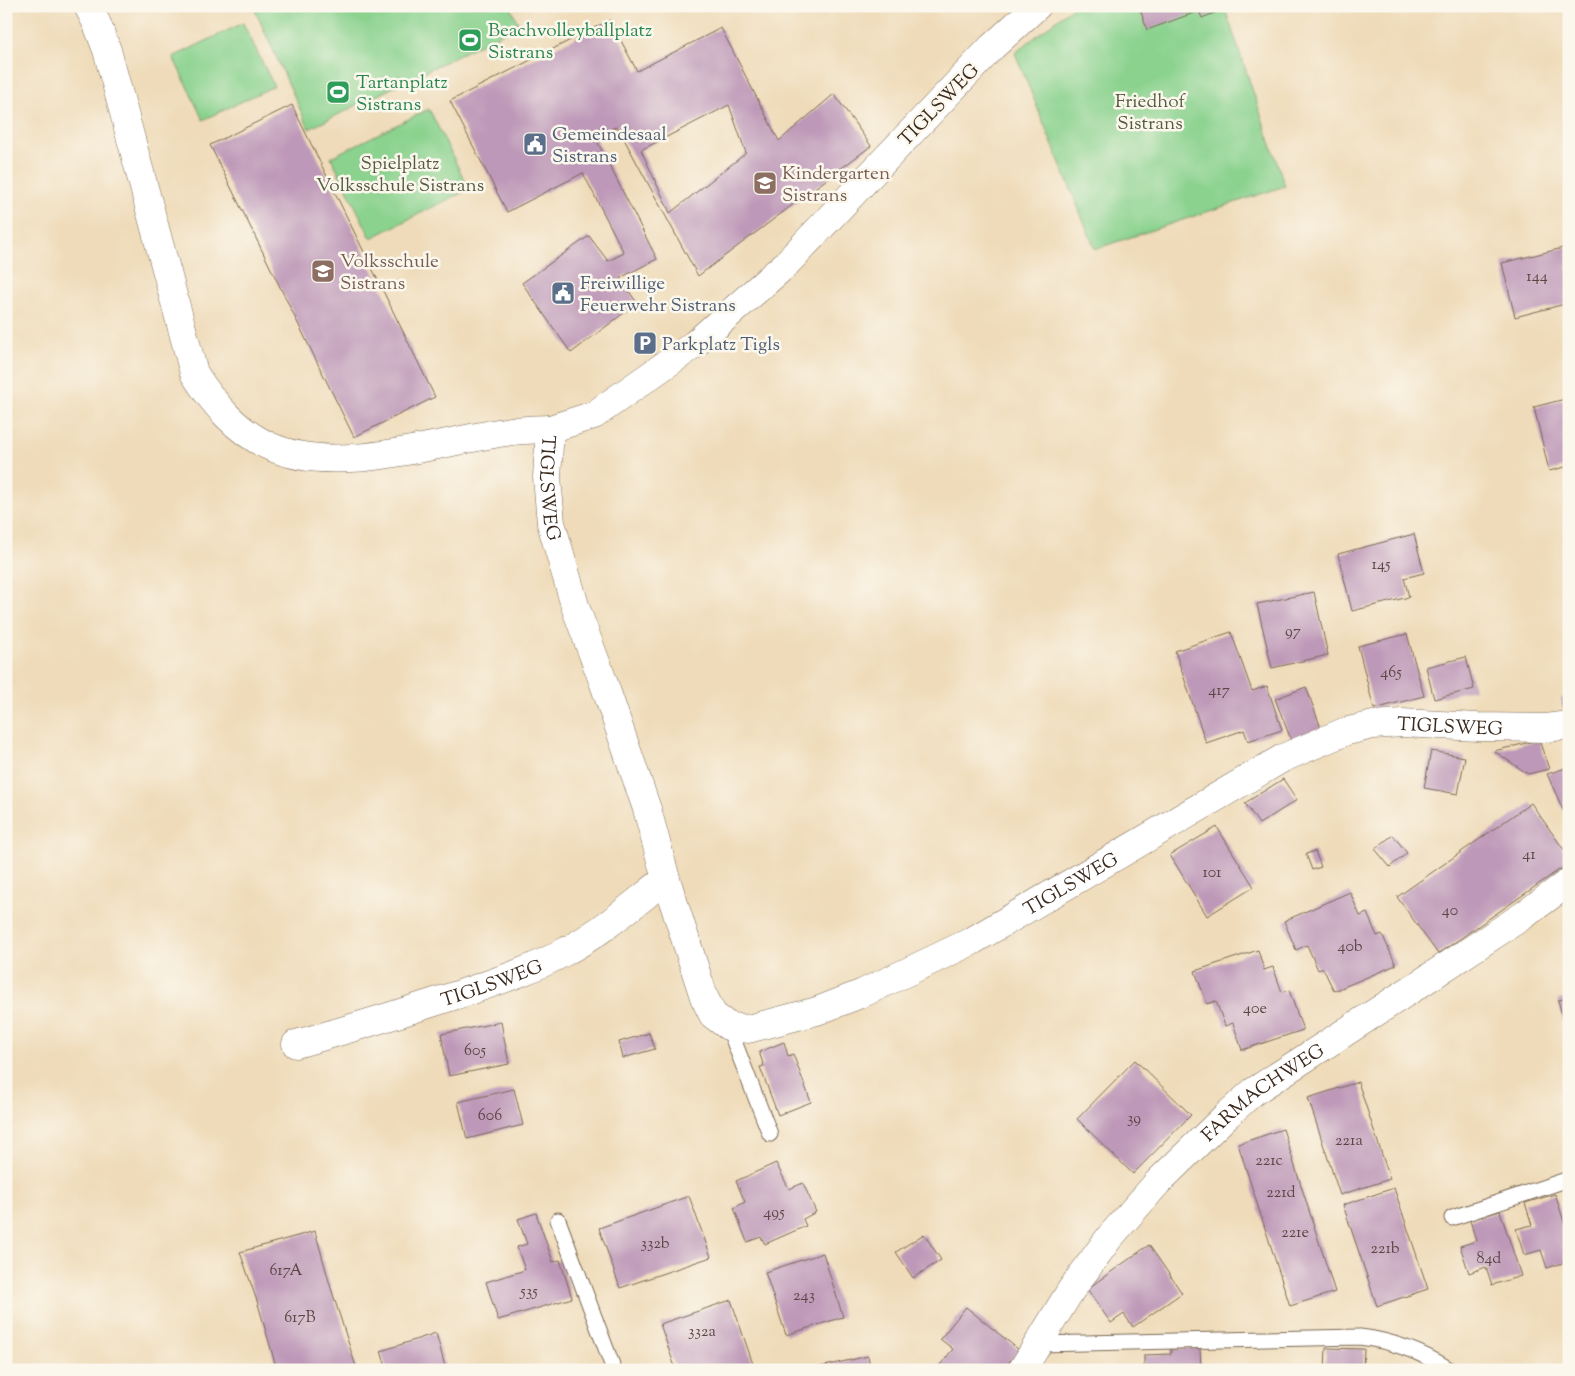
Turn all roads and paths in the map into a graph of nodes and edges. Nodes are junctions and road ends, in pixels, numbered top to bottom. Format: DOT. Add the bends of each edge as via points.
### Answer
graph roads {
  1 [pos="88,6"];
  2 [pos="1037,6"];
  3 [pos="550,428"];
  4 [pos="1569,725"];
  5 [pos="666,879"];
  6 [pos="1569,882"];
  7 [pos="728,1026"];
  8 [pos="296,1044"];
  9 [pos="770,1134"];
  10 [pos="1569,1179"];
  11 [pos="1452,1218"];
  12 [pos="558,1220"];
  13 [pos="1039,1344"];
  14 [pos="614,1370"];
  15 [pos="1022,1370"];
  16 [pos="1450,1370"];
  1 -- 3 [label="street" via="107,50 194,373 209,397 242,430 269,446 294,454 351,458 512,431"];
  2 -- 3 [label="street, TIGLSWEG" via="992,47 784,265 695,344 594,415"];
  3 -- 5 [label="street, TIGLSWEG" via="547,476 551,523 576,609 647,809"];
  4 -- 7 [label="street, TIGLSWEG" via="1546,728 1402,723 1344,732 1283,758 972,941 863,993 817,1011 748,1030"];
  5 -- 7 [label="street, TIGLSWEG" via="704,997 712,1015"];
  5 -- 8 [label="street, TIGLSWEG" via="569,950 538,965 440,1000"];
  6 -- 13 [label="street, FARMACHWEG" via="1524,915 1253,1092 1158,1182 1109,1238 1071,1290"];
  7 -- 9 [label="lane"];
  10 -- 11 [label="lane"];
  12 -- 14 [label="lane"];
  13 -- 15 [label="street, FARMACHWEG"];
  13 -- 16 [label="lane" via="1360,1337 1405,1346"];
}
